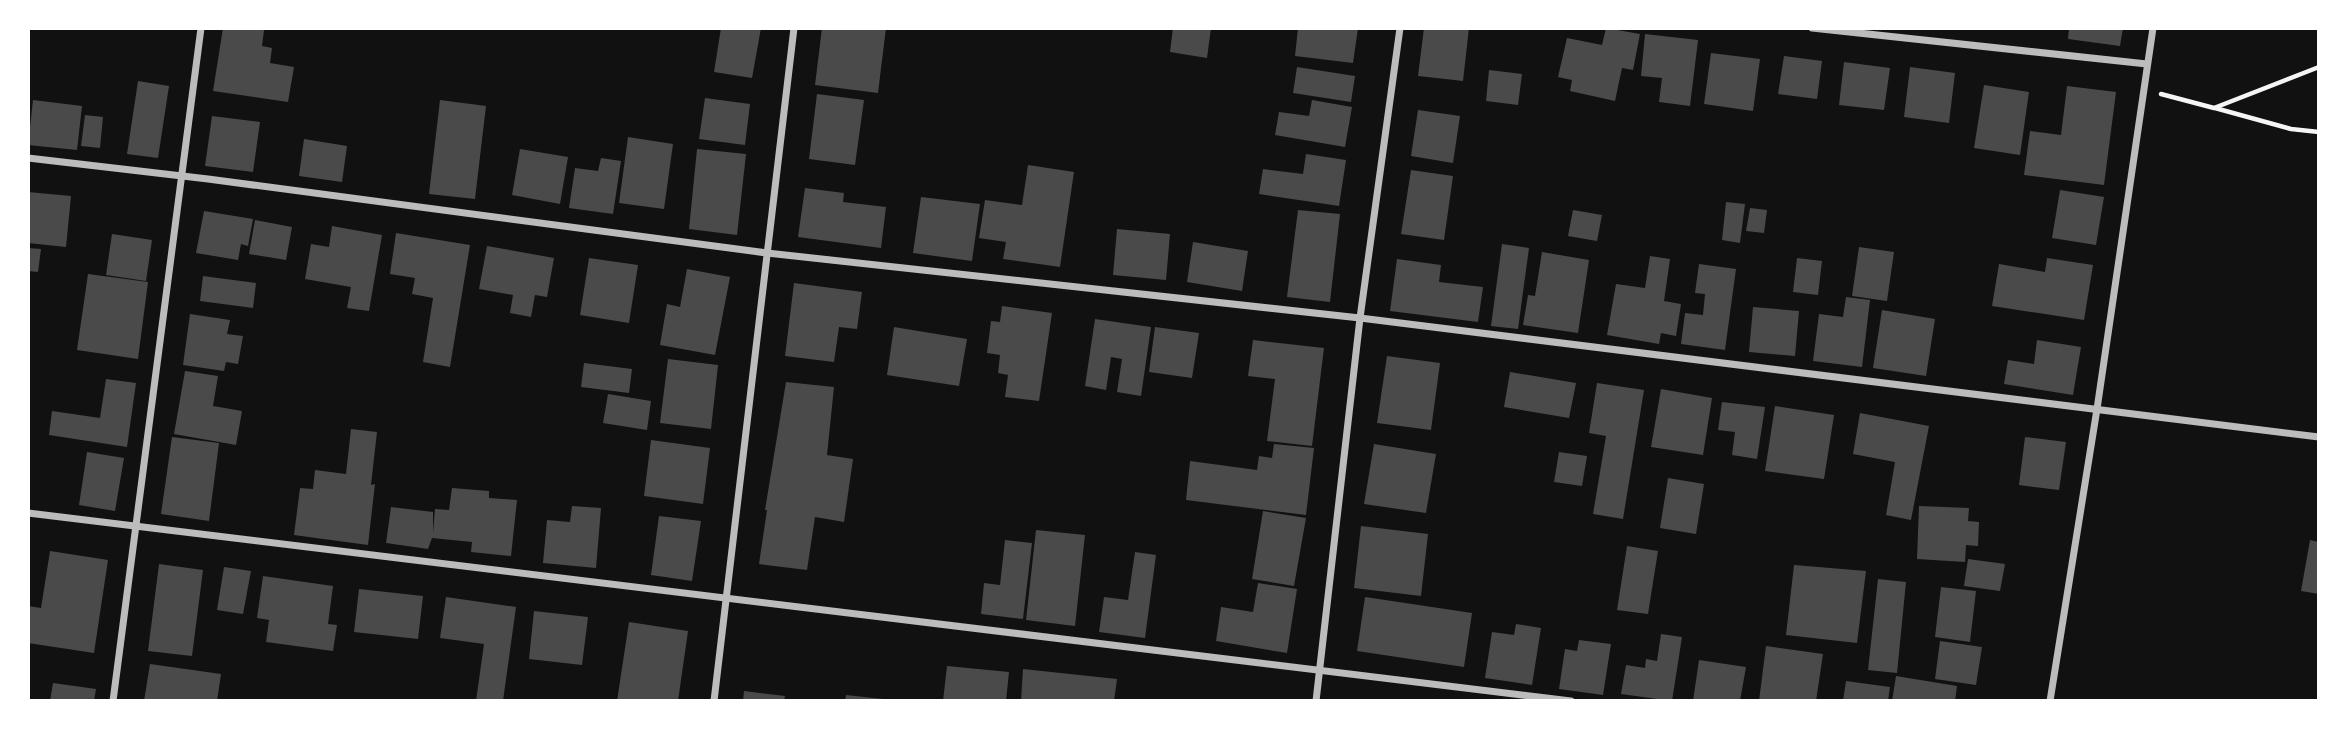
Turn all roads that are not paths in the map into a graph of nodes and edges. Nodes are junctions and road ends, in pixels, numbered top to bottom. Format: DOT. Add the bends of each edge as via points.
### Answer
graph roads {
  1 [pos="201,28"];
  2 [pos="794,28"];
  3 [pos="1400,28"];
  4 [pos="1812,28"];
  5 [pos="2153,28"];
  6 [pos="2147,64"];
  7 [pos="28,158"];
  8 [pos="183,176"];
  9 [pos="767,253"];
  10 [pos="1360,318"];
  11 [pos="2097,409"];
  12 [pos="2319,437"];
  13 [pos="28,513"];
  14 [pos="137,526"];
  15 [pos="726,599"];
  16 [pos="1320,671"];
  17 [pos="113,701"];
  18 [pos="714,701"];
  19 [pos="1316,701"];
  20 [pos="1572,701"];
  21 [pos="2050,701"];
  1 -- 8 [label="street"];
  2 -- 9 [label="street"];
  3 -- 10 [label="street"];
  4 -- 6 [label="street"];
  5 -- 6 [label="street"];
  6 -- 11 [label="street"];
  7 -- 8 [label="street"];
  8 -- 9 [label="street"];
  8 -- 14 [label="street"];
  9 -- 10 [label="street"];
  9 -- 15 [label="street"];
  10 -- 11 [label="street"];
  10 -- 16 [label="street"];
  11 -- 12 [label="street"];
  11 -- 21 [label="street"];
  13 -- 14 [label="street"];
  14 -- 15 [label="street"];
  14 -- 17 [label="street"];
  15 -- 16 [label="street"];
  15 -- 18 [label="street"];
  16 -- 19 [label="street"];
  16 -- 20 [label="street"];
}
